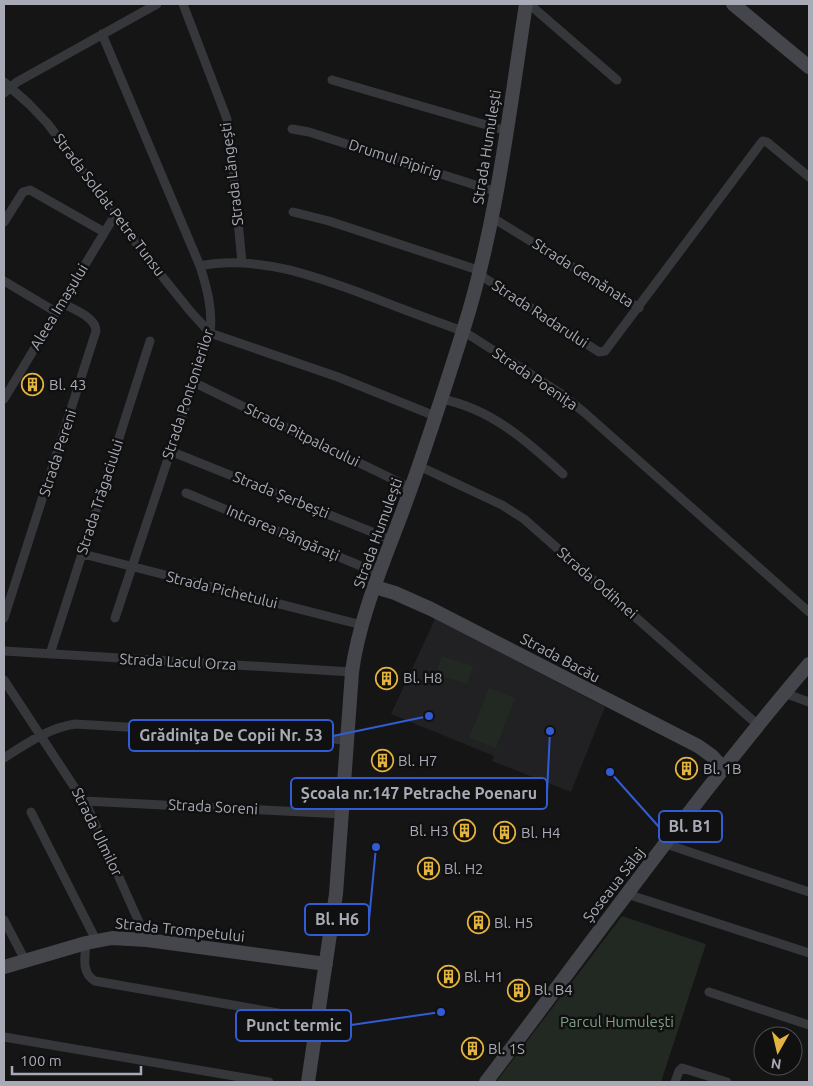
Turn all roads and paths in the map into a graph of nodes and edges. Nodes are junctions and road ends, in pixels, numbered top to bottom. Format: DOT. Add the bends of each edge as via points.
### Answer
graph roads {
  1 [pos="157,4"];
  2 [pos="183,4"];
  3 [pos="527,4"];
  4 [pos="733,4"];
  5 [pos="102,34"];
  6 [pos="809,67"];
  7 [pos="332,80"];
  8 [pos="617,80"];
  9 [pos="6,87"];
  10 [pos="292,129"];
  11 [pos="507,131"];
  12 [pos="809,177"];
  13 [pos="497,192"];
  14 [pos="293,212"];
  15 [pos="115,214"];
  16 [pos="492,218"];
  17 [pos="4,222"];
  18 [pos="104,232"];
  19 [pos="242,263"];
  20 [pos="200,266"];
  21 [pos="480,273"];
  22 [pos="4,281"];
  23 [pos="62,302"];
  24 [pos="639,308"];
  25 [pos="56,312"];
  26 [pos="463,332"];
  27 [pos="210,333"];
  28 [pos="150,341"];
  29 [pos="193,382"];
  30 [pos="4,399"];
  31 [pos="441,399"];
  32 [pos="435,416"];
  33 [pos="170,451"];
  34 [pos="419,466"];
  35 [pos="563,474"];
  36 [pos="411,488"];
  37 [pos="186,493"];
  38 [pos="392,540"];
  39 [pos="83,554"];
  40 [pos="131,566"];
  41 [pos="378,580"];
  42 [pos="809,612"];
  43 [pos="4,618"];
  44 [pos="115,618"];
  45 [pos="362,625"];
  46 [pos="4,650"];
  47 [pos="50,654"];
  48 [pos="809,664"];
  49 [pos="352,672"];
  50 [pos="4,680"];
  51 [pos="784,693"];
  52 [pos="809,702"];
  53 [pos="758,725"];
  54 [pos="40,736"];
  55 [pos="347,740"];
  56 [pos="4,758"];
  57 [pos="724,769"];
  58 [pos="84,800"];
  59 [pos="31,812"];
  60 [pos="342,814"];
  61 [pos="666,844"];
  62 [pos="809,892"];
  63 [pos="627,894"];
  64 [pos="4,920"];
  65 [pos="147,940"];
  66 [pos="91,942"];
  67 [pos="809,953"];
  68 [pos="25,960"];
  69 [pos="326,964"];
  70 [pos="4,966"];
  71 [pos="708,992"];
  72 [pos="318,1020"];
  73 [pos="809,1025"];
  74 [pos="4,1037"];
  75 [pos="268,1082"];
  76 [pos="308,1082"];
  77 [pos="486,1082"];
  78 [pos="675,1082"];
  79 [pos="727,1082"];
  1 -- 5 [label="street"];
  2 -- 19 [label="street, Strada Lăngești" via="227,119"];
  3 -- 8 [label="street"];
  3 -- 11 [label="street, Strada Humulești"];
  4 -- 6 [label="street"];
  5 -- 9 [label="street"];
  5 -- 20 [label="street, Strada Pontonierilor"];
  7 -- 11 [label="street"];
  9 -- 15 [label="street, Strada Soldat Petre Tunsu" via="48,124"];
  10 -- 13 [label="street, Drumul Pipirig"];
  11 -- 13 [label="street, Strada Humulești"];
  12 -- 24 [label="street, Strada Gemănata" via="764,141"];
  13 -- 16 [label="street, Strada Humulești"];
  14 -- 21 [label="street" via="329,221"];
  15 -- 18 [label="street, Aleea Imașului"];
  15 -- 27 [label="street, Strada Soldat Petre Tunsu"];
  16 -- 21 [label="street, Strada Humulești"];
  16 -- 24 [label="street, Strada Gemănata"];
  17 -- 18 [label="street" via="23,192 30,190"];
  18 -- 23 [label="street, Aleea Imașului"];
  19 -- 20 [label="street, Strada Poenița"];
  19 -- 26 [label="street, Strada Poenița" via="333,283"];
  20 -- 27 [label="street, Strada Pontonierilor" via="210,305"];
  21 -- 24 [label="street, Strada Radarului" via="599,352 605,352"];
  21 -- 26 [label="street, Strada Humulești"];
  22 -- 25 [label="street"];
  23 -- 25 [label="street, Aleea Imașului"];
  23 -- 43 [label="street, Strada Pereni" via="92,322 96,332"];
  25 -- 30 [label="street, Aleea Imașului"];
  26 -- 31 [label="street, Strada Humulești"];
  26 -- 42 [label="street, Strada Poenița" via="560,393 585,413"];
  27 -- 29 [label="street, Strada Pontonierilor"];
  27 -- 32 [label="street" via="338,376"];
  28 -- 39 [label="street, Strada Trăgaciului"];
  29 -- 33 [label="street, Strada Pontonierilor"];
  29 -- 36 [label="street, Strada Pitpalacului"];
  31 -- 32 [label="street, Strada Humulești"];
  31 -- 35 [label="street" via="462,404 497,421 520,436"];
  32 -- 34 [label="street, Strada Humulești"];
  33 -- 38 [label="street, Strada Șerbești"];
  33 -- 40 [label="street, Strada Pontonierilor"];
  34 -- 36 [label="street, Strada Humulești"];
  34 -- 53 [label="street, Strada Odihnei" via="519,515"];
  36 -- 38 [label="street, Strada Humulești"];
  37 -- 41 [label="street, Intrarea Pângărați"];
  38 -- 41 [label="street, Strada Humulești"];
  39 -- 40 [label="street, Strada Pichetului"];
  39 -- 47 [label="street, Strada Trăgaciului"];
  40 -- 44 [label="street, Strada Pontonierilor"];
  40 -- 45 [label="street, Strada Pichetului"];
  41 -- 45 [label="street, Strada Humulești"];
  41 -- 57 [label="street, Strada Bacău" via="395,593 698,746"];
  45 -- 49 [label="street, Strada Humulești"];
  46 -- 47 [label="street, Strada Lacul Orza"];
  47 -- 49 [label="street, Strada Lacul Orza"];
  48 -- 51 [label="street, Șoseaua Sălaj"];
  49 -- 55 [label="street, Strada Humulești"];
  50 -- 54 [label="street, Strada Ulmilor"];
  51 -- 52 [label="street"];
  51 -- 53 [label="street, Șoseaua Sălaj"];
  53 -- 57 [label="street, Șoseaua Sălaj"];
  54 -- 55 [label="street" via="66,726 87,724"];
  54 -- 56 [label="street"];
  54 -- 58 [label="street, Strada Ulmilor"];
  55 -- 60 [label="street, Strada Humulești"];
  57 -- 61 [label="street, Șoseaua Sălaj"];
  58 -- 60 [label="street, Strada Soreni"];
  58 -- 65 [label="street, Strada Ulmilor"];
  59 -- 66 [label="street"];
  60 -- 69 [label="street, Strada Humulești" via="336,894"];
  61 -- 62 [label="street"];
  61 -- 63 [label="street, Șoseaua Sălaj"];
  63 -- 67 [label="street"];
  63 -- 77 [label="street, Șoseaua Sălaj"];
  64 -- 68 [label="street"];
  65 -- 66 [label="street, Strada Trompetului" via="112,938"];
  65 -- 69 [label="street, Strada Trompetului"];
  66 -- 68 [label="street, Strada Trompetului"];
  66 -- 72 [label="street" via="85,968 96,981"];
  68 -- 70 [label="street, Strada Trompetului"];
  69 -- 72 [label="street, Strada Humulești"];
  71 -- 73 [label="street"];
  72 -- 76 [label="street, Strada Humulești"];
  74 -- 75 [label="street"];
  78 -- 79 [label="street" via="682,1068"];
}
